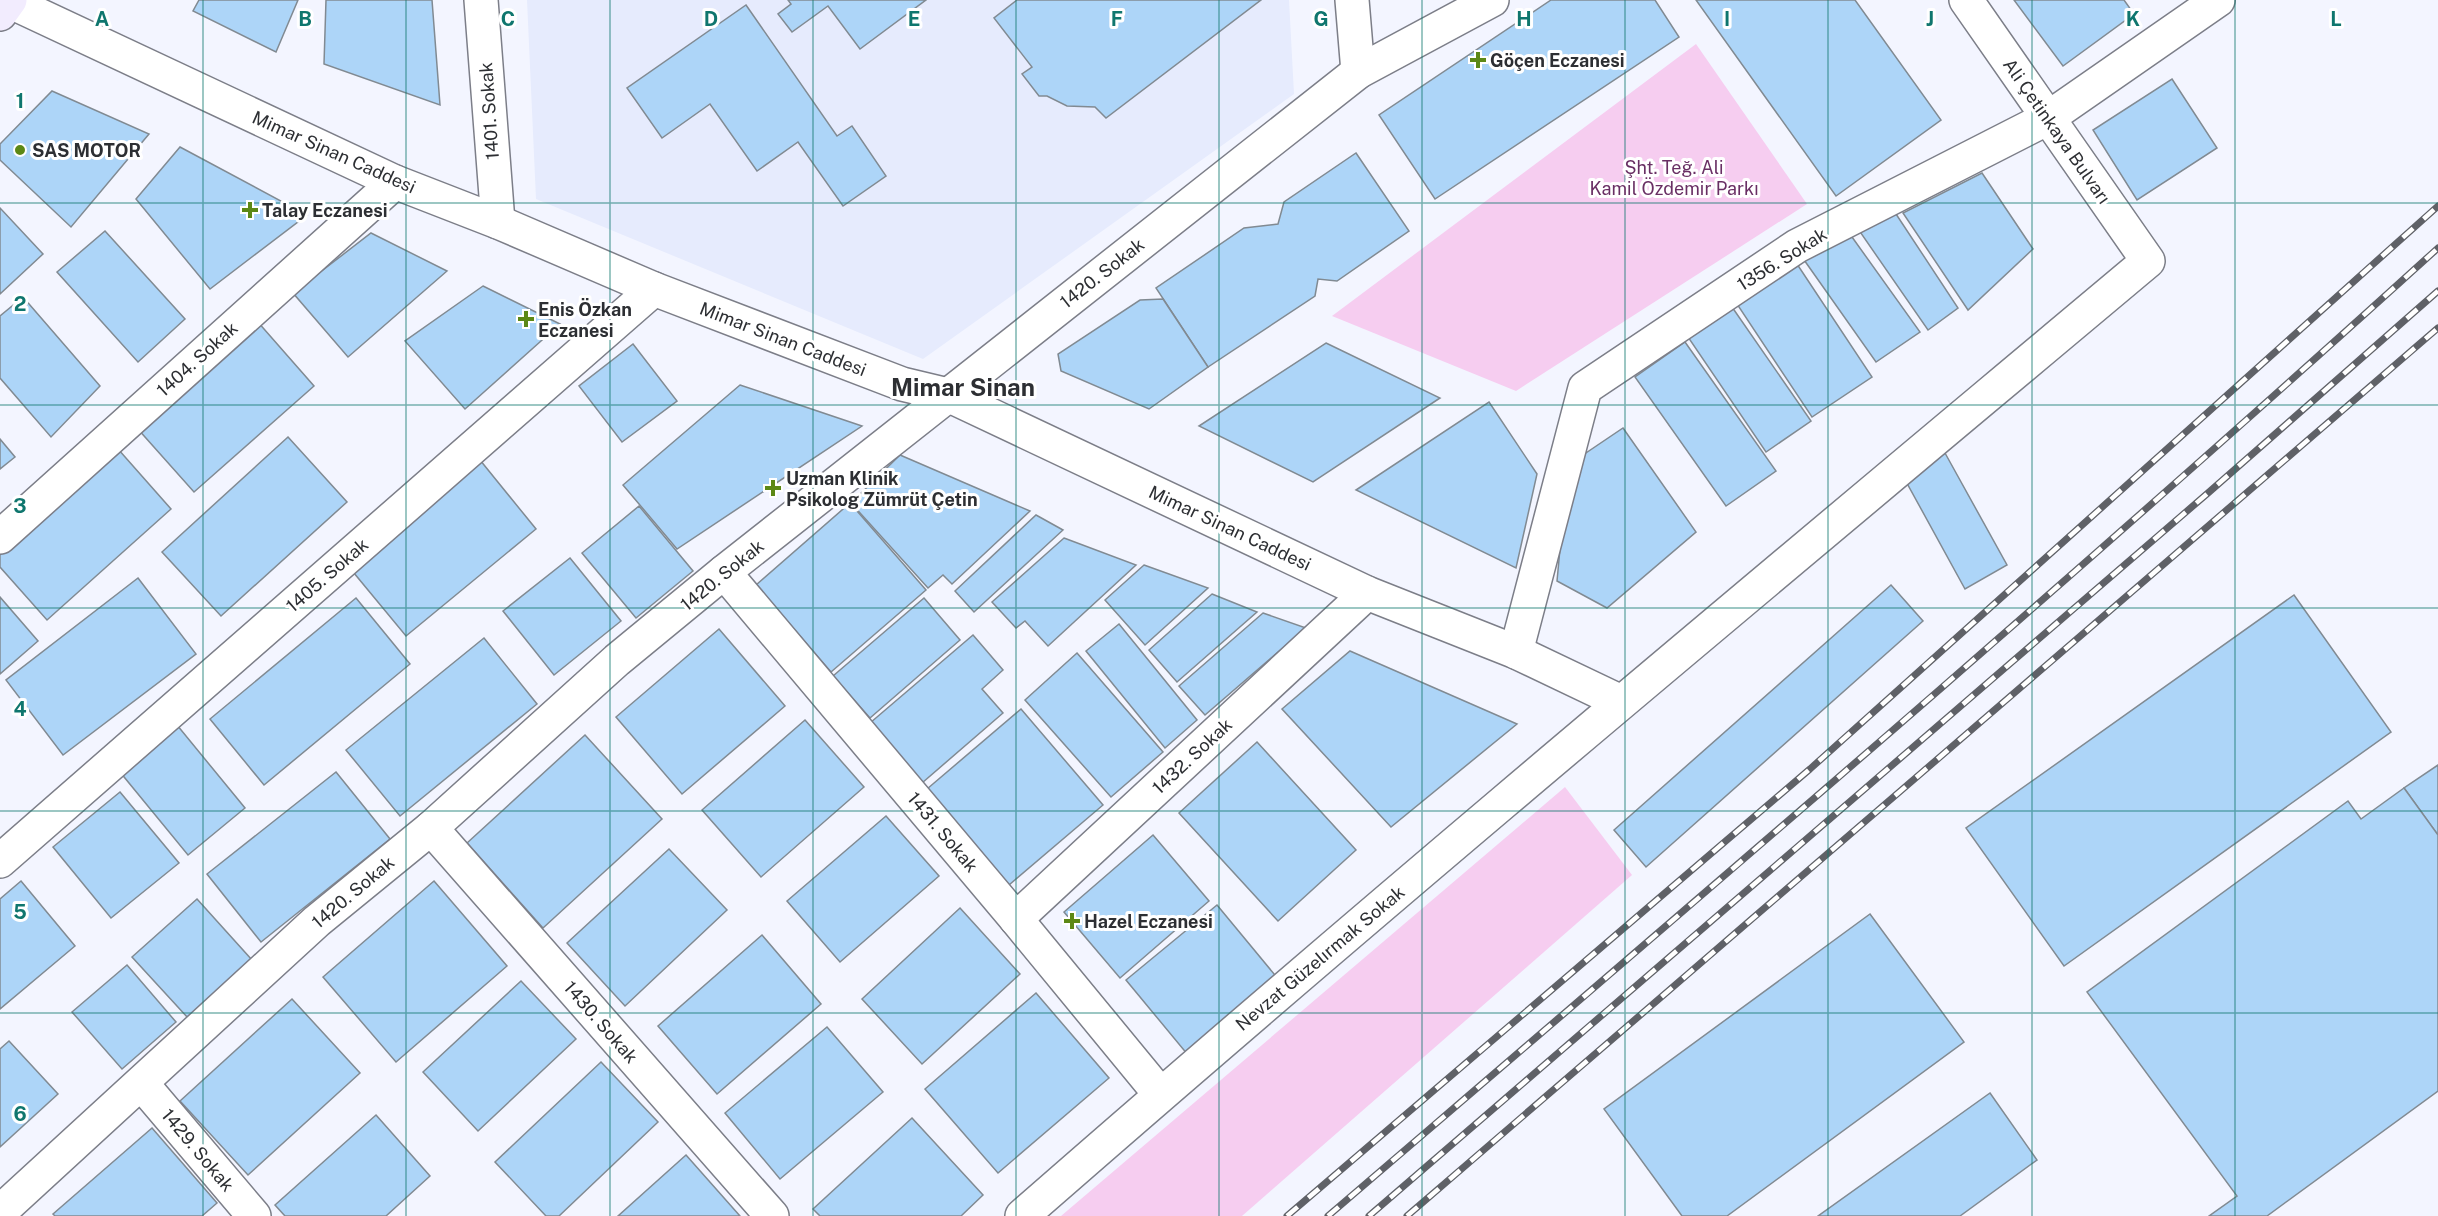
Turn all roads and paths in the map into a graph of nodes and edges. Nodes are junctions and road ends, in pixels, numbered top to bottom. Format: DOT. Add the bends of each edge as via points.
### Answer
graph roads {
  1 [pos="481,0"];
  2 [pos="1352,0"];
  3 [pos="1491,0"];
  4 [pos="1966,0"];
  5 [pos="2217,0"];
  6 [pos="7,6"];
  7 [pos="1358,72"];
  8 [pos="2049,118"];
  9 [pos="395,182"];
  10 [pos="498,222"];
  11 [pos="2148,261"];
  12 [pos="654,290"];
  13 [pos="948,395"];
  14 [pos="0,537"];
  15 [pos="724,572"];
  16 [pos="1367,593"];
  17 [pos="1516,652"];
  18 [pos="1622,702"];
  19 [pos="431,828"];
  20 [pos="0,861"];
  21 [pos="1016,919"];
  22 [pos="142,1084"];
  23 [pos="1160,1094"];
  24 [pos="0,1212"];
  25 [pos="254,1216"];
  26 [pos="772,1216"];
  27 [pos="1022,1216"];
  1 -- 10 [label="street, 1401. Sokak"];
  2 -- 7 [label="street"];
  3 -- 7 [label="street, 1420. Sokak"];
  4 -- 8 [label="street, Ali Çetinkaya Bulvarı"];
  5 -- 8 [label="street, 1356. Sokak"];
  6 -- 9 [label="street, Mimar Sinan Caddesi"];
  7 -- 13 [label="street, 1420. Sokak"];
  8 -- 11 [label="street, Ali Çetinkaya Bulvarı"];
  8 -- 17 [label="street, 1356. Sokak" via="1797,246 1585,388"];
  9 -- 10 [label="street, Mimar Sinan Caddesi"];
  9 -- 14 [label="street, 1404. Sokak"];
  10 -- 12 [label="street, Mimar Sinan Caddesi"];
  11 -- 18 [label="street, Nevzat Güzelırmak Sokak"];
  12 -- 13 [label="street, Mimar Sinan Caddesi" via="902,384"];
  12 -- 20 [label="street, 1405. Sokak"];
  13 -- 15 [label="street, 1420. Sokak"];
  13 -- 16 [label="street, Mimar Sinan Caddesi"];
  15 -- 19 [label="street, 1420. Sokak" via="618,660"];
  15 -- 21 [label="street, 1431. Sokak"];
  16 -- 17 [label="street, Mimar Sinan Caddesi"];
  16 -- 21 [label="street, 1432. Sokak"];
  17 -- 18 [label="street, Mimar Sinan Caddesi"];
  18 -- 23 [label="street, Nevzat Güzelırmak Sokak"];
  19 -- 22 [label="street, 1420. Sokak" via="317,921"];
  19 -- 26 [label="street, 1430. Sokak"];
  21 -- 23 [label="street, 1431. Sokak"];
  22 -- 24 [label="street, 1420. Sokak"];
  22 -- 25 [label="street, 1429. Sokak"];
  23 -- 27 [label="street, Nevzat Güzelırmak Sokak"];
}
